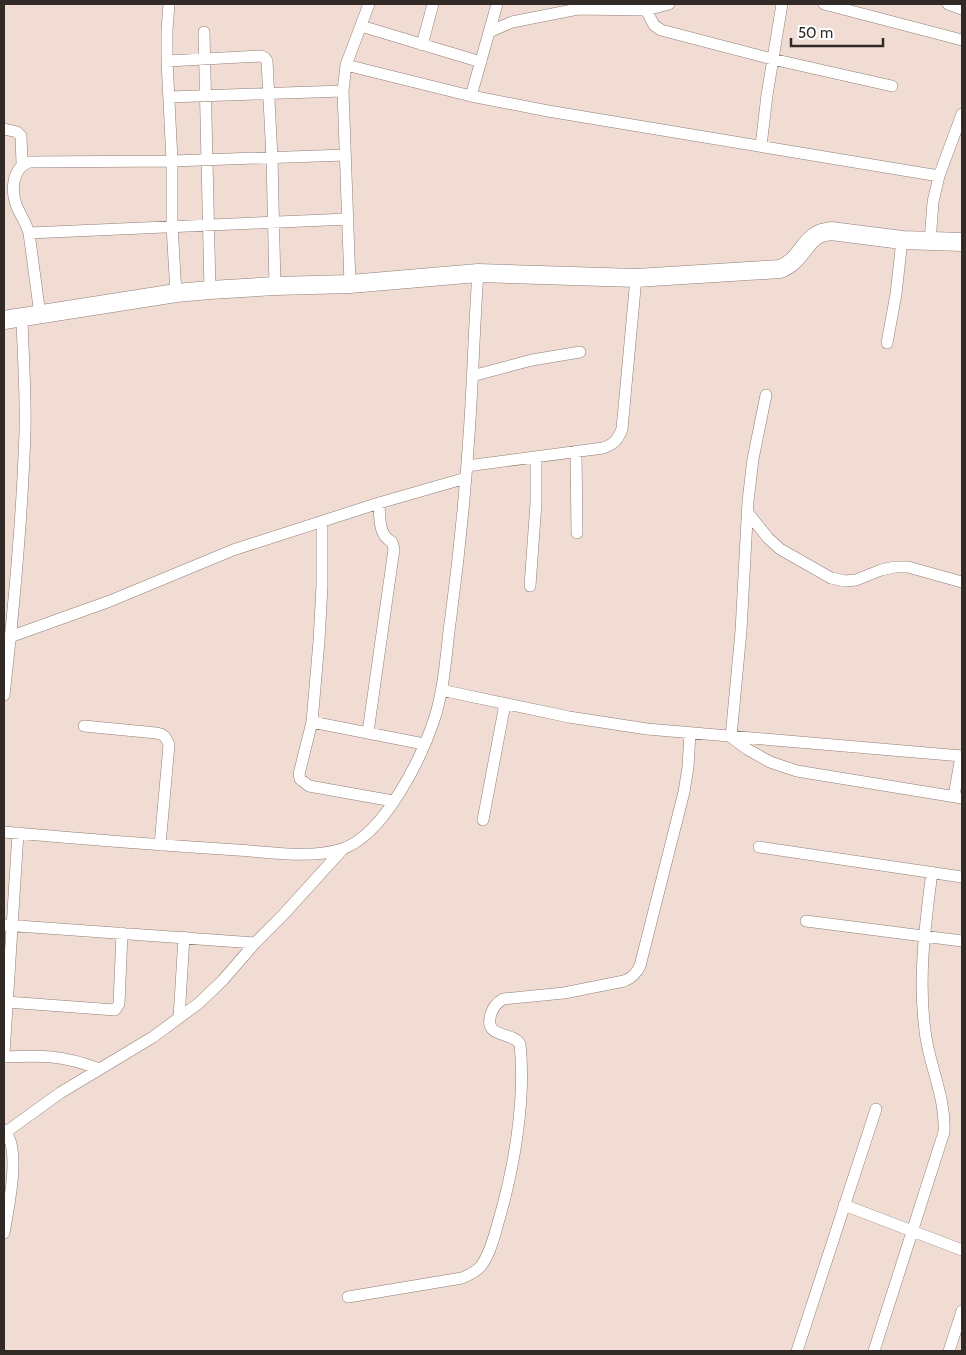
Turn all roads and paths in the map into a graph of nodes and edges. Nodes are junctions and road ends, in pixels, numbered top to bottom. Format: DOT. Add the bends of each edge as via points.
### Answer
graph roads {
  1 [pos="169,4"];
  2 [pos="369,4"];
  3 [pos="433,4"];
  4 [pos="497,4"];
  5 [pos="669,4"];
  6 [pos="782,4"];
  7 [pos="824,4"];
  8 [pos="948,4"];
  9 [pos="962,9"];
  10 [pos="646,10"];
  11 [pos="361,26"];
  12 [pos="204,32"];
  13 [pos="489,32"];
  14 [pos="962,40"];
  15 [pos="422,45"];
  16 [pos="772,58"];
  17 [pos="205,59"];
  18 [pos="168,60"];
  19 [pos="481,62"];
  20 [pos="346,65"];
  21 [pos="892,86"];
  22 [pos="342,91"];
  23 [pos="269,92"];
  24 [pos="206,96"];
  25 [pos="472,96"];
  26 [pos="169,97"];
  27 [pos="962,114"];
  28 [pos="4,129"];
  29 [pos="761,146"];
  30 [pos="345,154"];
  31 [pos="272,158"];
  32 [pos="206,160"];
  33 [pos="172,161"];
  34 [pos="22,164"];
  35 [pos="938,176"];
  36 [pos="348,219"];
  37 [pos="274,221"];
  38 [pos="209,225"];
  39 [pos="172,226"];
  40 [pos="29,233"];
  41 [pos="902,240"];
  42 [pos="930,242"];
  43 [pos="962,242"];
  44 [pos="478,273"];
  45 [pos="636,278"];
  46 [pos="350,284"];
  47 [pos="275,286"];
  48 [pos="210,290"];
  49 [pos="176,293"];
  50 [pos="40,315"];
  51 [pos="22,318"];
  52 [pos="4,320"];
  53 [pos="887,342"];
  54 [pos="580,352"];
  55 [pos="472,376"];
  56 [pos="766,395"];
  57 [pos="576,451"];
  58 [pos="536,457"];
  59 [pos="467,472"];
  60 [pos="379,503"];
  61 [pos="748,513"];
  62 [pos="322,522"];
  63 [pos="577,533"];
  64 [pos="962,582"];
  65 [pos="530,586"];
  66 [pos="7,638"];
  67 [pos="441,690"];
  68 [pos="4,695"];
  69 [pos="505,704"];
  70 [pos="312,722"];
  71 [pos="84,726"];
  72 [pos="368,732"];
  73 [pos="690,733"];
  74 [pos="731,737"];
  75 [pos="424,744"];
  76 [pos="962,756"];
  77 [pos="958,797"];
  78 [pos="393,802"];
  79 [pos="482,820"];
  80 [pos="4,832"];
  81 [pos="18,833"];
  82 [pos="160,845"];
  83 [pos="759,847"];
  84 [pos="343,849"];
  85 [pos="932,872"];
  86 [pos="962,877"];
  87 [pos="806,921"];
  88 [pos="8,926"];
  89 [pos="122,933"];
  90 [pos="924,936"];
  91 [pos="184,937"];
  92 [pos="962,941"];
  93 [pos="255,943"];
  94 [pos="7,1002"];
  95 [pos="179,1018"];
  96 [pos="4,1056"];
  97 [pos="99,1069"];
  98 [pos="876,1109"];
  99 [pos="5,1131"];
  100 [pos="844,1205"];
  101 [pos="912,1231"];
  102 [pos="4,1234"];
  103 [pos="962,1250"];
  104 [pos="348,1297"];
  105 [pos="962,1311"];
  106 [pos="797,1351"];
  107 [pos="874,1351"];
  108 [pos="949,1351"];
  1 -- 18 [label="street"];
  2 -- 11 [label="street"];
  3 -- 15 [label="street"];
  4 -- 13 [label="street"];
  5 -- 10 [label="street"];
  6 -- 16 [label="street"];
  7 -- 14 [label="street"];
  8 -- 9 [label="street"];
  10 -- 13 [label="street" via="578,9 512,22"];
  10 -- 16 [label="street" via="654,25 661,30"];
  11 -- 15 [label="street"];
  11 -- 20 [label="street"];
  12 -- 17 [label="street"];
  13 -- 19 [label="street"];
  15 -- 19 [label="street"];
  16 -- 21 [label="street"];
  16 -- 29 [label="street"];
  17 -- 18 [label="street"];
  17 -- 23 [label="street" via="265,58"];
  17 -- 24 [label="street"];
  18 -- 26 [label="street"];
  19 -- 25 [label="street"];
  20 -- 22 [label="street"];
  20 -- 25 [label="street"];
  22 -- 23 [label="street"];
  22 -- 30 [label="street"];
  23 -- 24 [label="street"];
  23 -- 31 [label="street"];
  24 -- 26 [label="street"];
  24 -- 32 [label="street"];
  25 -- 29 [label="street"];
  26 -- 33 [label="street"];
  27 -- 35 [label="street"];
  28 -- 34 [label="street" via="21,136"];
  29 -- 35 [label="street"];
  30 -- 31 [label="street"];
  30 -- 36 [label="street"];
  31 -- 32 [label="street"];
  31 -- 37 [label="street"];
  32 -- 33 [label="street"];
  32 -- 38 [label="street"];
  33 -- 34 [label="street"];
  33 -- 39 [label="street"];
  34 -- 40 [label="street" via="15,178 13,196"];
  35 -- 42 [label="street"];
  36 -- 37 [label="street"];
  36 -- 46 [label="street"];
  37 -- 38 [label="street"];
  37 -- 47 [label="street"];
  38 -- 39 [label="street"];
  38 -- 48 [label="street"];
  39 -- 40 [label="street"];
  39 -- 49 [label="street"];
  40 -- 50 [label="street"];
  41 -- 42 [label="main road"];
  41 -- 45 [label="main road" via="831,231 820,233 795,261 780,269"];
  41 -- 53 [label="street"];
  42 -- 43 [label="main road"];
  44 -- 45 [label="main road"];
  44 -- 46 [label="main road"];
  44 -- 55 [label="street"];
  45 -- 57 [label="street" via="622,429 612,445"];
  46 -- 47 [label="main road"];
  47 -- 48 [label="main road"];
  48 -- 49 [label="main road"];
  49 -- 50 [label="main road"];
  50 -- 51 [label="main road"];
  51 -- 52 [label="main road"];
  51 -- 66 [label="street" via="25,430"];
  54 -- 55 [label="street" via="532,360"];
  55 -- 59 [label="street"];
  56 -- 61 [label="street" via="753,459"];
  57 -- 58 [label="street"];
  57 -- 63 [label="street"];
  58 -- 59 [label="street"];
  58 -- 65 [label="street"];
  59 -- 60 [label="street"];
  59 -- 67 [label="street"];
  60 -- 62 [label="street"];
  60 -- 72 [label="street" via="383,535 392,542 394,549"];
  61 -- 64 [label="street" via="780,549 831,578 856,580 881,570 908,567"];
  61 -- 74 [label="street"];
  62 -- 66 [label="street" via="233,550"];
  62 -- 70 [label="street" via="322,586"];
  66 -- 68 [label="street"];
  67 -- 69 [label="street"];
  67 -- 75 [label="street"];
  69 -- 73 [label="street" via="579,719"];
  69 -- 79 [label="street"];
  70 -- 72 [label="street"];
  70 -- 78 [label="street" via="300,774 303,783"];
  71 -- 82 [label="street" via="163,734 167,738"];
  72 -- 75 [label="street"];
  73 -- 74 [label="street"];
  73 -- 104 [label="street" via="684,792 636,973 631,979 607,985 503,999 492,1009 490,1026 520,1044 522,1078 515,1147 504,1204 486,1258 480,1267 462,1278"];
  74 -- 76 [label="street"];
  74 -- 77 [label="street" via="770,762 797,771"];
  75 -- 78 [label="street"];
  76 -- 77 [label="street"];
  78 -- 84 [label="street" via="378,823"];
  80 -- 81 [label="street"];
  81 -- 82 [label="street"];
  81 -- 88 [label="street"];
  82 -- 84 [label="street" via="315,854"];
  83 -- 85 [label="street"];
  84 -- 93 [label="street"];
  85 -- 86 [label="street"];
  85 -- 90 [label="street"];
  87 -- 90 [label="street"];
  88 -- 89 [label="street"];
  88 -- 94 [label="street"];
  89 -- 91 [label="street"];
  89 -- 94 [label="street" via="120,1004 115,1010"];
  90 -- 92 [label="street"];
  90 -- 101 [label="street" via="921,994 925,1033 945,1116 944,1132"];
  91 -- 93 [label="street"];
  91 -- 95 [label="street"];
  93 -- 95 [label="street" via="222,980"];
  94 -- 96 [label="street"];
  95 -- 97 [label="street"];
  96 -- 97 [label="street" via="57,1056"];
  97 -- 99 [label="street"];
  98 -- 100 [label="street"];
  99 -- 102 [label="street" via="12,1146 13,1159"];
  100 -- 101 [label="street"];
  100 -- 106 [label="street"];
  101 -- 103 [label="street"];
  101 -- 107 [label="street"];
  105 -- 108 [label="street"];
}
